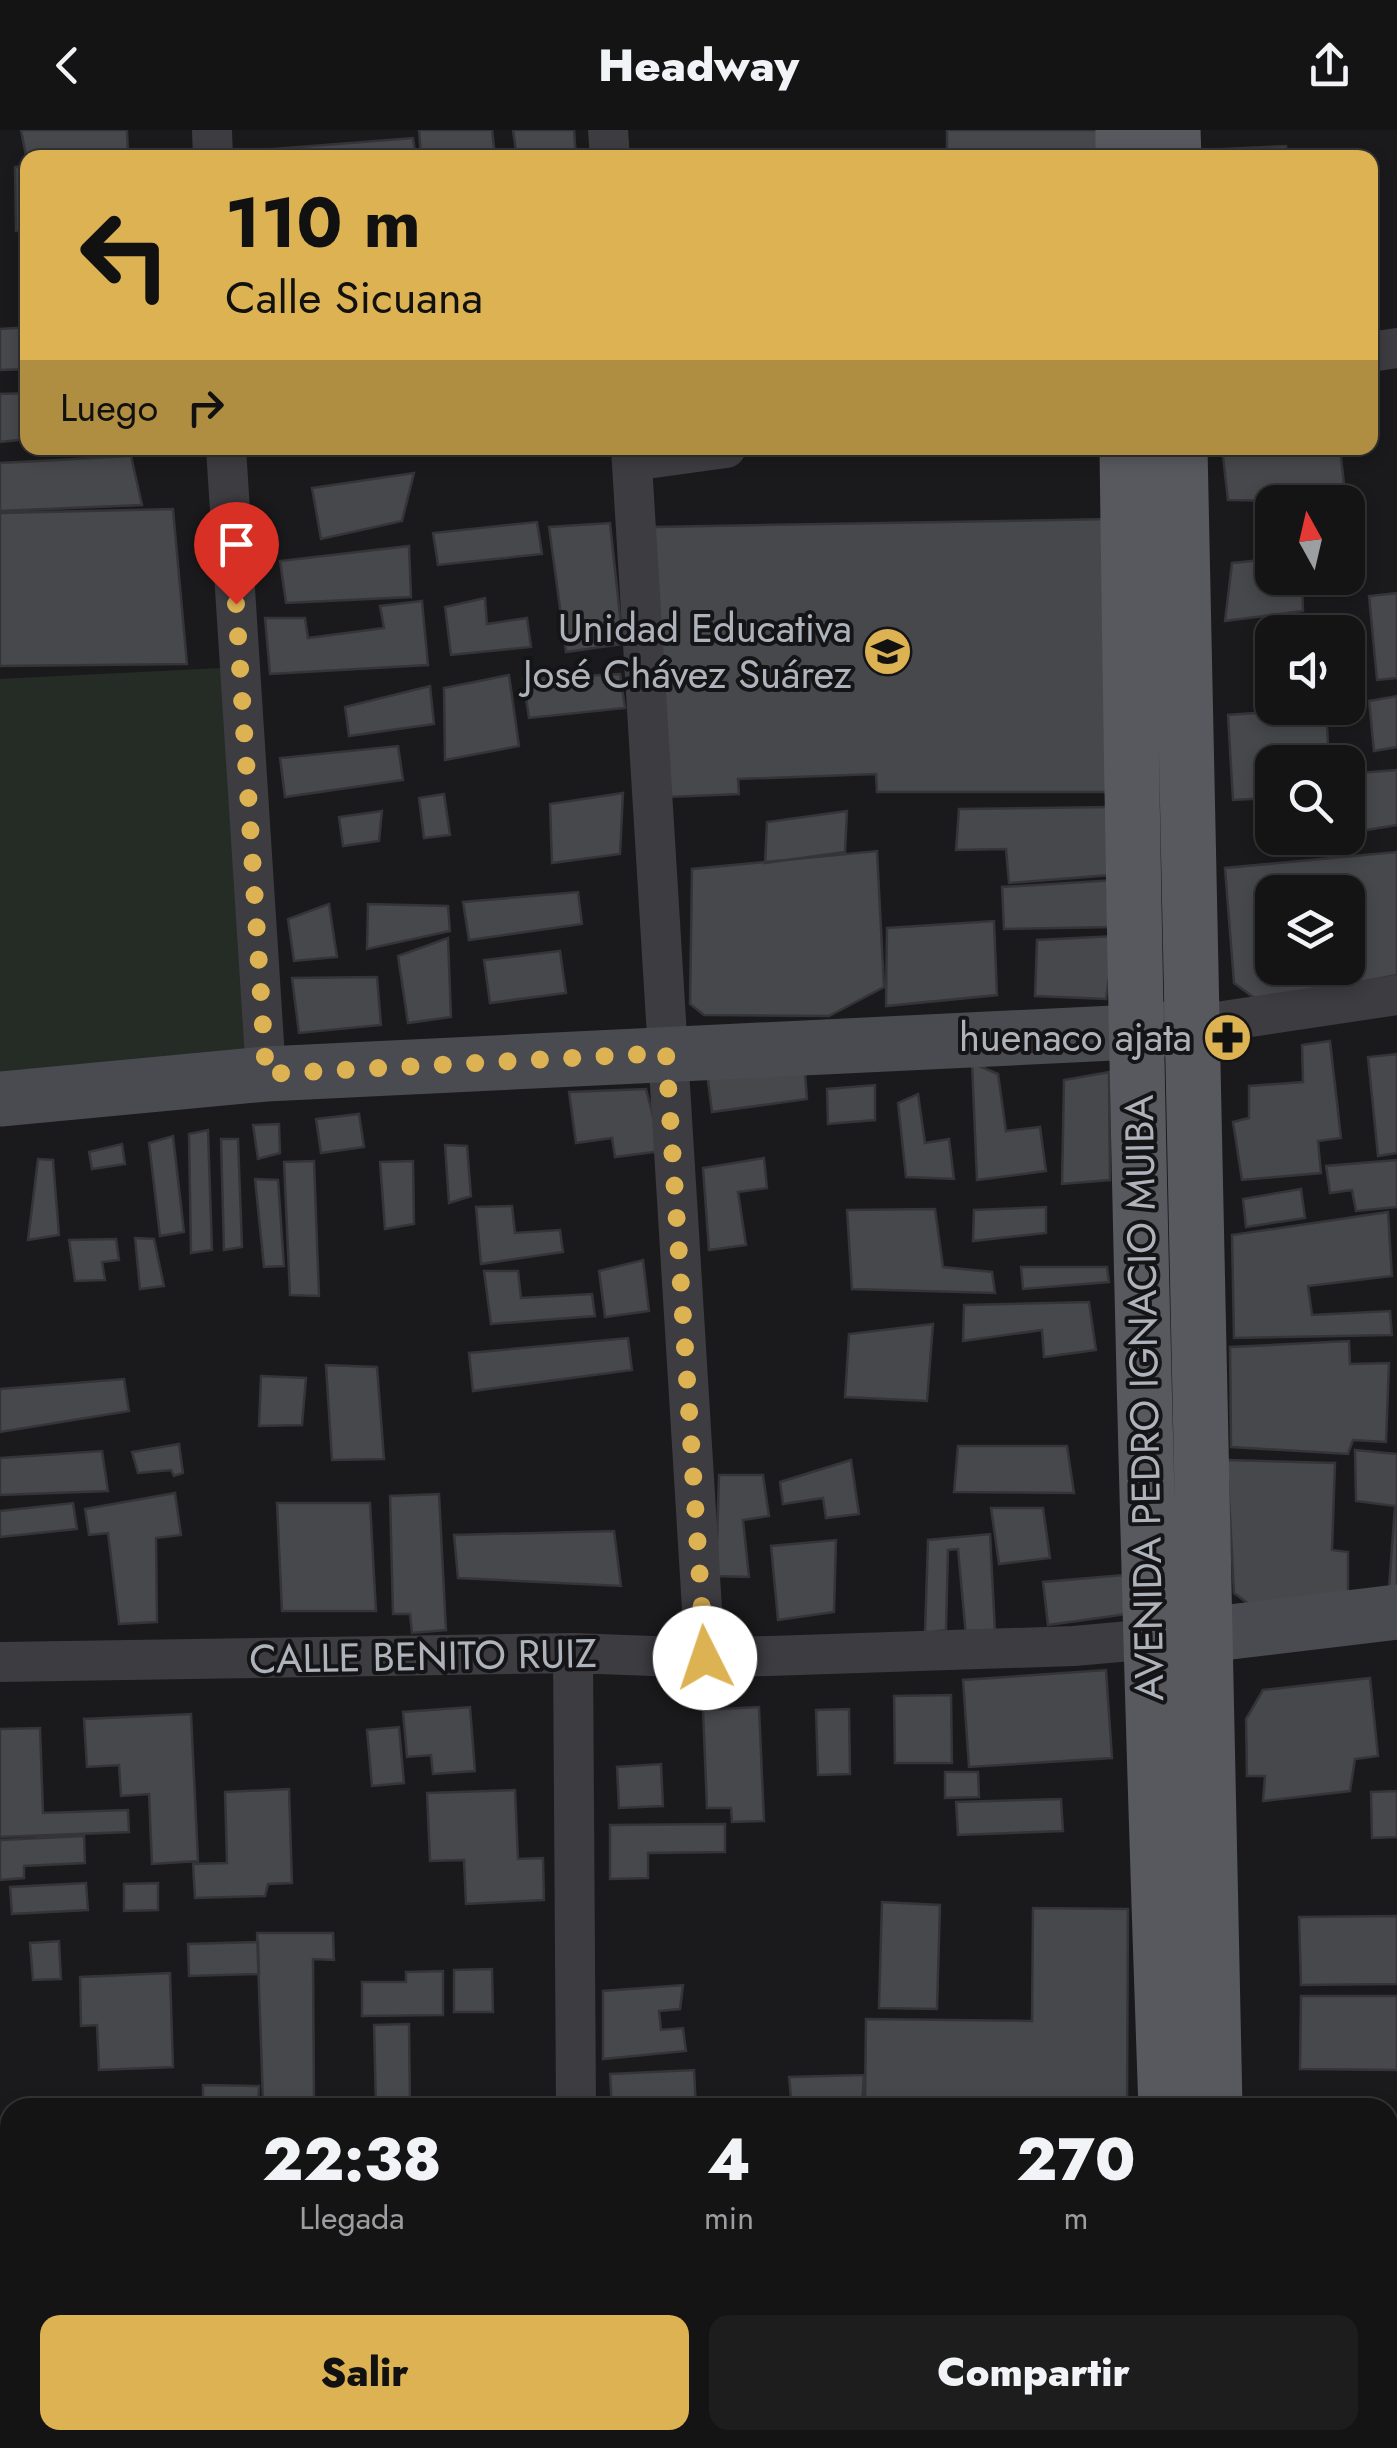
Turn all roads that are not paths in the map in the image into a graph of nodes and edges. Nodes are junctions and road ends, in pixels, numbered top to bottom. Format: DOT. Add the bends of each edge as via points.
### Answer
graph roads {
  1 [pos="226,455"];
  2 [pos="632,455"];
  3 [pos="1127,455"];
  4 [pos="1180,455"];
  5 [pos="1397,995"];
  6 [pos="1190,1026"];
  7 [pos="1134,1032"];
  8 [pos="666,1053"];
  9 [pos="266,1074"];
  10 [pos="0,1099"];
  11 [pos="1397,1612"];
  12 [pos="1204,1635"];
  13 [pos="1149,1640"];
  14 [pos="573,1652"];
  15 [pos="705,1658"];
  16 [pos="0,1662"];
  17 [pos="576,2098"];
  18 [pos="1166,2098"];
  19 [pos="1215,2098"];
  1 -- 9 [label="street"];
  2 -- 8 [label="street"];
  3 -- 7 [label="main road, AVENIDA PEDRO IGNACIO MUIBA"];
  4 -- 6 [label="main road, AVENIDA PEDRO IGNACIO MUIBA"];
  5 -- 6 [label="street"];
  6 -- 7 [label="main road"];
  6 -- 12 [label="main road, AVENIDA PEDRO IGNACIO MUIBA"];
  7 -- 8 [label="main road"];
  7 -- 13 [label="main road, AVENIDA PEDRO IGNACIO MUIBA"];
  8 -- 9 [label="main road"];
  8 -- 15 [label="street"];
  9 -- 10 [label="main road"];
  11 -- 12 [label="main road"];
  12 -- 13 [label="street, CALLE BENITO RUIZ"];
  12 -- 19 [label="main road, AVENIDA PEDRO IGNACIO MUIBA"];
  13 -- 15 [label="street, CALLE BENITO RUIZ"];
  13 -- 18 [label="main road, AVENIDA PEDRO IGNACIO MUIBA"];
  14 -- 15 [label="street, CALLE BENITO RUIZ"];
  14 -- 16 [label="street, CALLE BENITO RUIZ"];
  14 -- 17 [label="street"];
}
